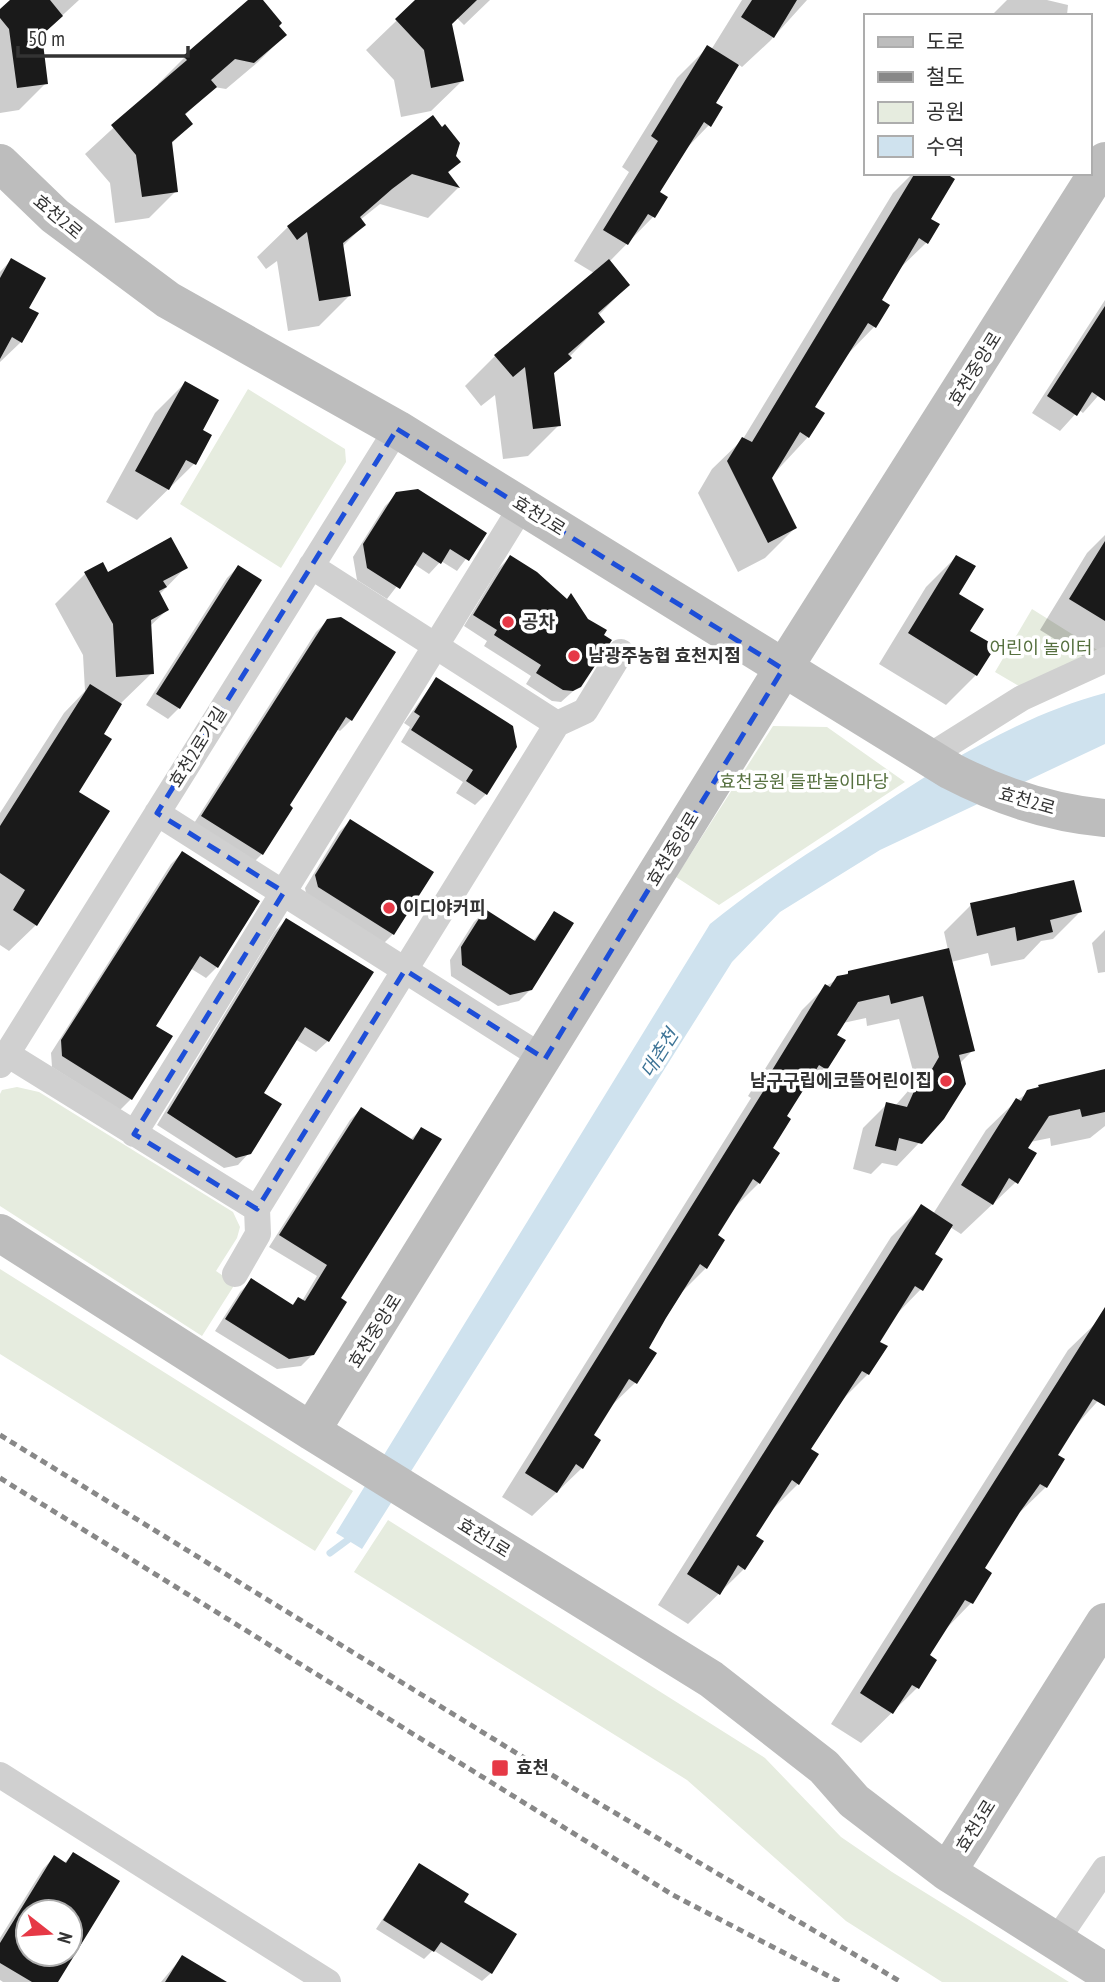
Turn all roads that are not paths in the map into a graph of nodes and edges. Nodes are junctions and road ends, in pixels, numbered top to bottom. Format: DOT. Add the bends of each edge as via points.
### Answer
graph roads {
  1 [pos="1105,161"];
  2 [pos="0,163"];
  3 [pos="397,429"];
  4 [pos="522,506"];
  5 [pos="311,566"];
  6 [pos="436,645"];
  7 [pos="621,652"];
  8 [pos="1105,660"];
  9 [pos="783,669"];
  10 [pos="557,724"];
  11 [pos="928,757"];
  12 [pos="157,813"];
  13 [pos="1105,818"];
  14 [pos="284,892"];
  15 [pos="405,970"];
  16 [pos="4,1059"];
  17 [pos="545,1059"];
  18 [pos="134,1134"];
  19 [pos="257,1209"];
  20 [pos="0,1233"];
  21 [pos="235,1274"];
  22 [pos="312,1431"];
  23 [pos="1105,1622"];
  24 [pos="0,1775"];
  25 [pos="1105,1869"];
  26 [pos="947,1872"];
  27 [pos="1056,1941"];
  28 [pos="1105,1972"];
  29 [pos="328,1982"];
  1 -- 9 [label="street, 효천중앙로"];
  2 -- 3 [label="street, 효천2로" via="55,216 168,300"];
  3 -- 4 [label="street, 효천2로"];
  3 -- 5 [label="street, 효천2로가길"];
  4 -- 6 [label="street"];
  4 -- 9 [label="street, 효천2로"];
  5 -- 6 [label="street"];
  5 -- 12 [label="street, 효천2로가길"];
  6 -- 10 [label="street"];
  6 -- 14 [label="street"];
  7 -- 10 [label="street" via="585,712"];
  8 -- 11 [label="street" via="1022,698"];
  9 -- 11 [label="street, 효천2로"];
  9 -- 17 [label="street, 효천중앙로"];
  10 -- 15 [label="street"];
  11 -- 13 [label="street, 효천2로" via="980,786 1049,809"];
  12 -- 14 [label="street"];
  12 -- 16 [label="street, 효천2로가길"];
  14 -- 15 [label="street"];
  14 -- 18 [label="street"];
  15 -- 17 [label="street"];
  15 -- 19 [label="street"];
  16 -- 18 [label="street"];
  17 -- 22 [label="street, 효천중앙로"];
  18 -- 19 [label="street"];
  19 -- 21 [label="street" via="258,1234"];
  20 -- 22 [label="street, 효천1로"];
  22 -- 26 [label="street, 효천1로" via="711,1679"];
  23 -- 26 [label="street, 효천3로"];
  24 -- 29 [label="street"];
  25 -- 27 [label="street"];
  26 -- 27 [label="street, 효천3로"];
  27 -- 28 [label="street, 효천3로"];
}
